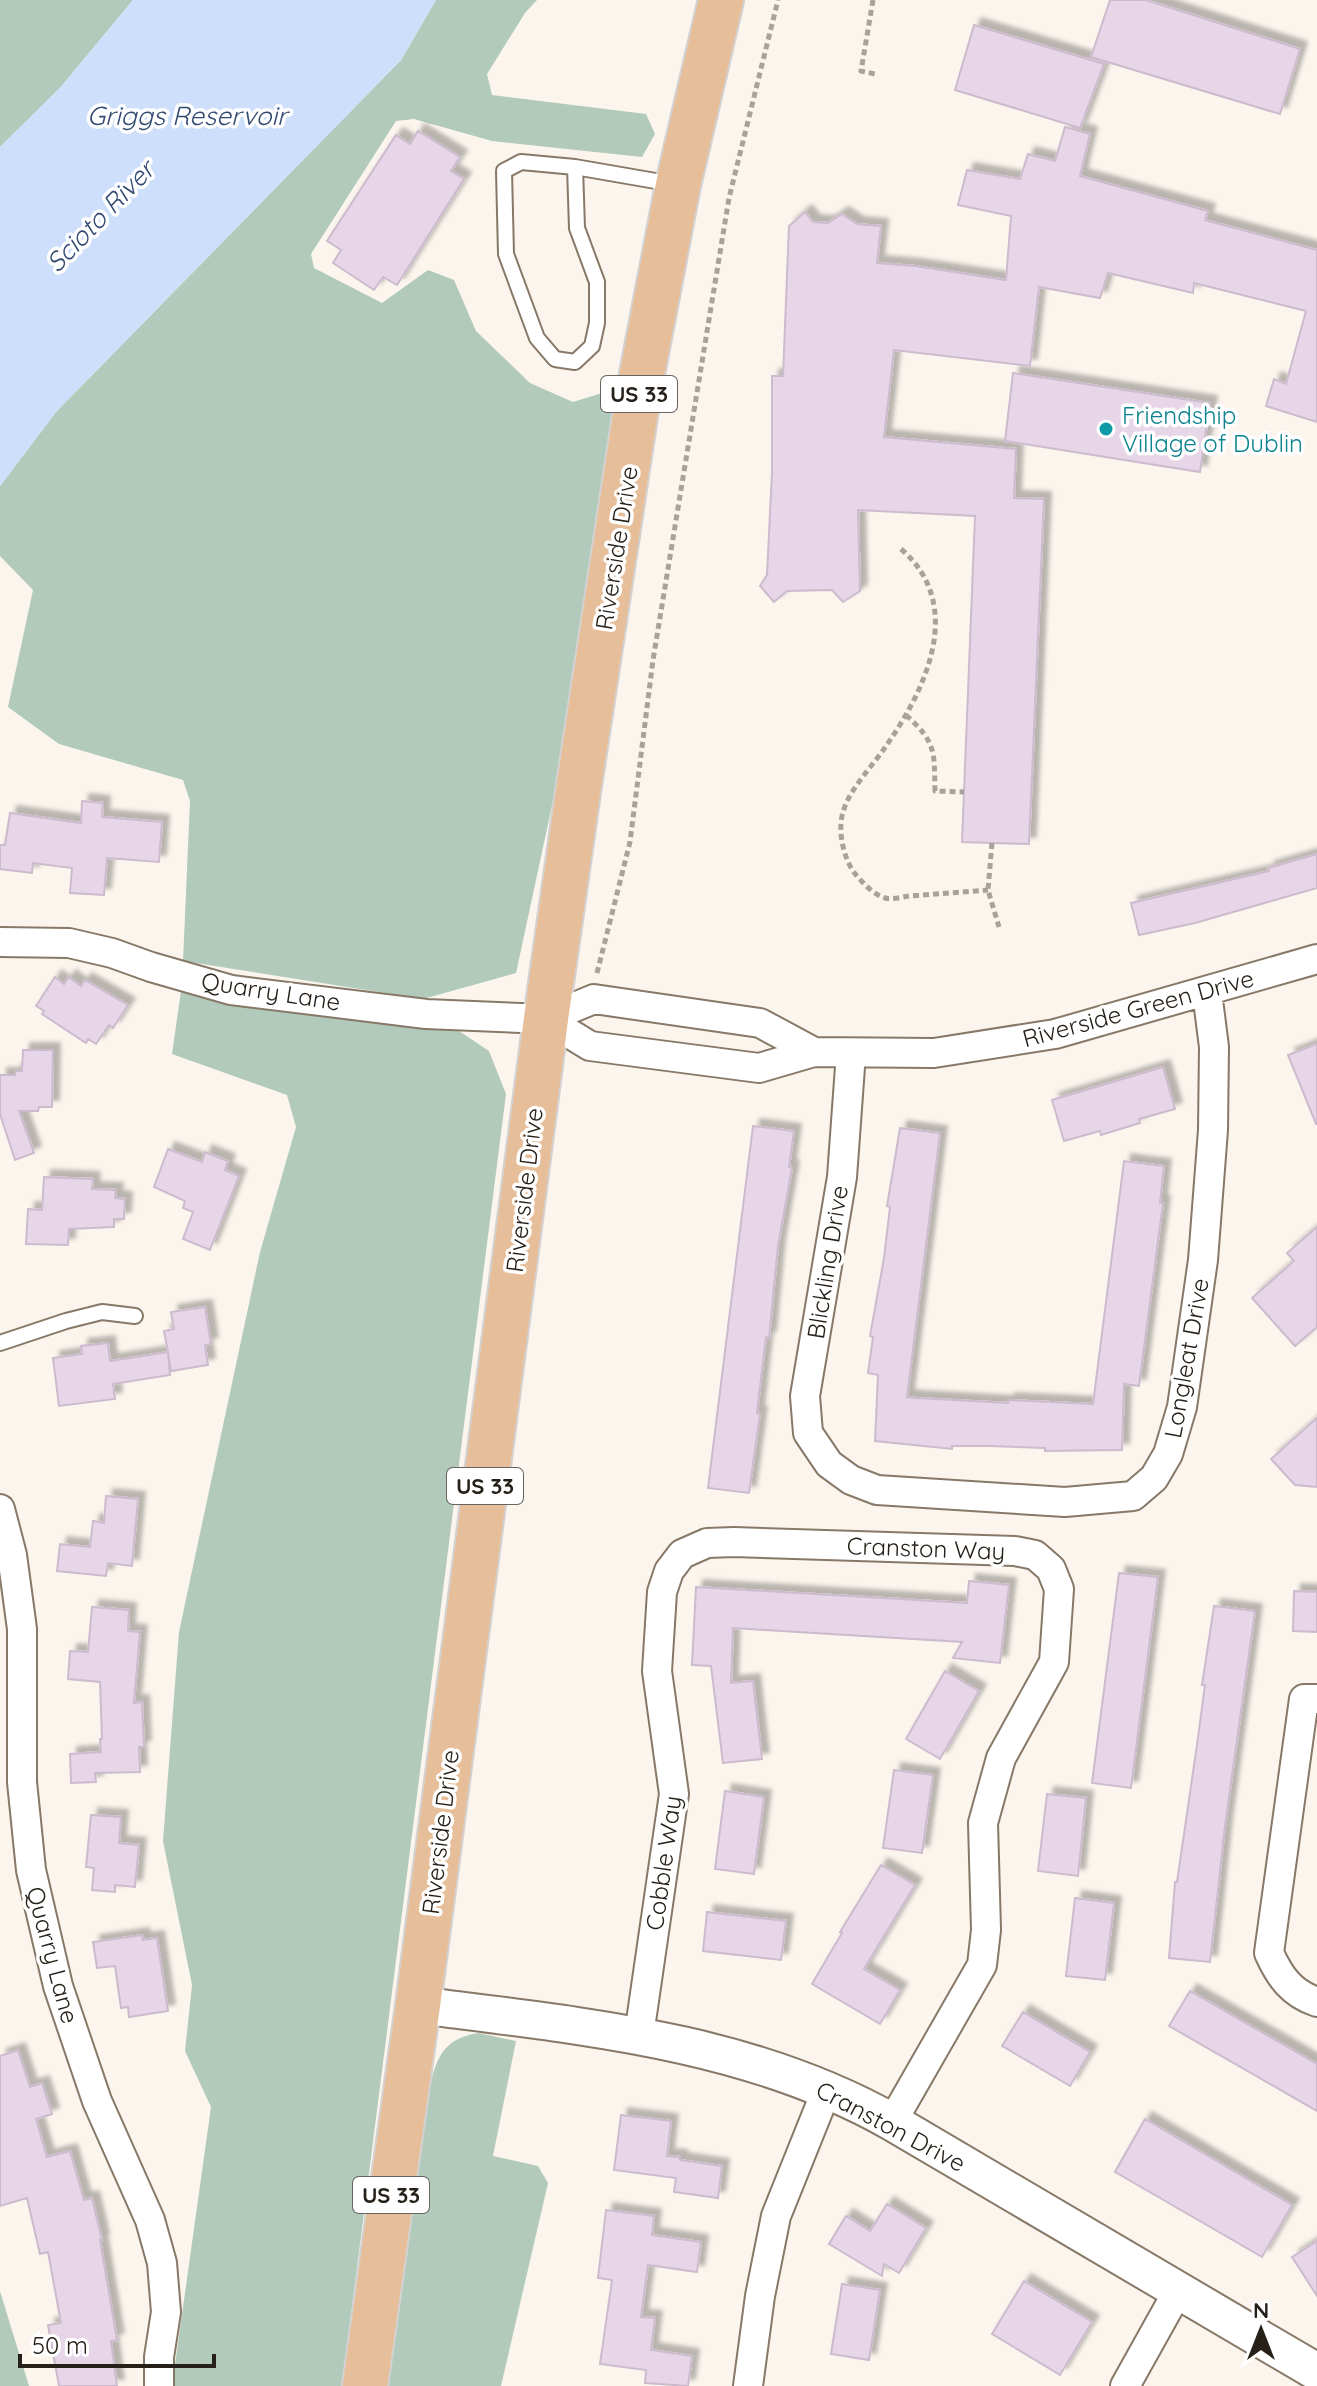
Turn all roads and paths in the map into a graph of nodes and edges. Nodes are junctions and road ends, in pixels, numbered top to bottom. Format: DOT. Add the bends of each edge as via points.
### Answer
graph roads {
  1 [pos="721,0"];
  2 [pos="778,0"];
  3 [pos="873,0"];
  4 [pos="875,74"];
  5 [pos="575,167"];
  6 [pos="678,185"];
  7 [pos="901,549"];
  8 [pos="906,715"];
  9 [pos="964,792"];
  10 [pos="992,843"];
  11 [pos="988,890"];
  12 [pos="999,927"];
  13 [pos="0,942"];
  14 [pos="1317,959"];
  15 [pos="1207,992"];
  16 [pos="594,999"];
  17 [pos="546,1019"];
  18 [pos="814,1052"];
  19 [pos="851,1053"];
  20 [pos="135,1316"];
  21 [pos="0,1343"];
  22 [pos="829,1464"];
  23 [pos="0,1509"];
  24 [pos="682,1554"];
  25 [pos="1317,1699"];
  26 [pos="1317,2002"];
  27 [pos="418,2005"];
  28 [pos="639,2035"];
  29 [pos="827,2089"];
  30 [pos="892,2122"];
  31 [pos="1178,2291"];
  32 [pos="1317,2372"];
  33 [pos="159,2386"];
  34 [pos="365,2386"];
  35 [pos="748,2386"];
  36 [pos="1125,2386"];
  1 -- 6 [label="main road, Riverside Drive / US 33"];
  2 -- 16 [label="path" via="729,198 653,660 630,842"];
  3 -- 4 [label="path" via="861,71"];
  5 -- 5 [label="lane" via="521,162 504,171 506,254 537,338 555,359 575,362 592,346 597,323 597,282 577,228"];
  5 -- 6 [label="lane"];
  6 -- 17 [label="main road, Riverside Drive / US 33" via="639,390"];
  7 -- 8 [label="path" via="915,561 935,608 936,643"];
  8 -- 9 [label="path" via="933,747 935,791"];
  8 -- 11 [label="path" via="842,815 850,868 886,898"];
  10 -- 11 [label="path"];
  11 -- 12 [label="path"];
  13 -- 17 [label="street, Quarry Lane" via="69,943 231,990 426,1014"];
  14 -- 15 [label="street, Riverside Green Drive"];
  15 -- 19 [label="street, Riverside Green Drive" via="1055,1034 934,1053"];
  15 -- 22 [label="street, Longleat Drive" via="1214,1047 1213,1130 1203,1260 1182,1407 1168,1454 1154,1478 1133,1496 1065,1502 877,1490"];
  16 -- 17 [label="street"];
  16 -- 18 [label="street, Riverside Green Drive" via="760,1023"];
  17 -- 18 [label="street, Riverside Green Drive" via="590,1046 759,1068"];
  17 -- 27 [label="main road, Riverside Drive / US 33"];
  18 -- 19 [label="street, Riverside Green Drive"];
  19 -- 22 [label="street, Blickling Drive" via="842,1177 805,1396 808,1433"];
  20 -- 21 [label="lane" via="102,1312"];
  23 -- 33 [label="street, Quarry Lane" via="22,1629 22,1782 31,1870 58,1986 162,2263 166,2312"];
  24 -- 28 [label="street, Cobble Way" via="662,1592 657,1671 674,1794"];
  24 -- 30 [label="street, Cranston Way" via="707,1543 734,1542 1015,1551 1035,1555 1051,1569 1059,1589 1054,1662 1001,1758 983,1823 982,1965"];
  25 -- 26 [label="street" via="1304,1699 1269,1953 1281,1978"];
  27 -- 28 [label="street, Cranston Drive"];
  27 -- 34 [label="main road, Riverside Drive / US 33"];
  28 -- 29 [label="street, Cranston Drive" via="736,2057"];
  29 -- 30 [label="street, Cranston Drive"];
  29 -- 35 [label="street" via="776,2216"];
  30 -- 31 [label="street, Cranston Drive"];
  31 -- 32 [label="street, Cranston Drive"];
  31 -- 36 [label="street"];
}
